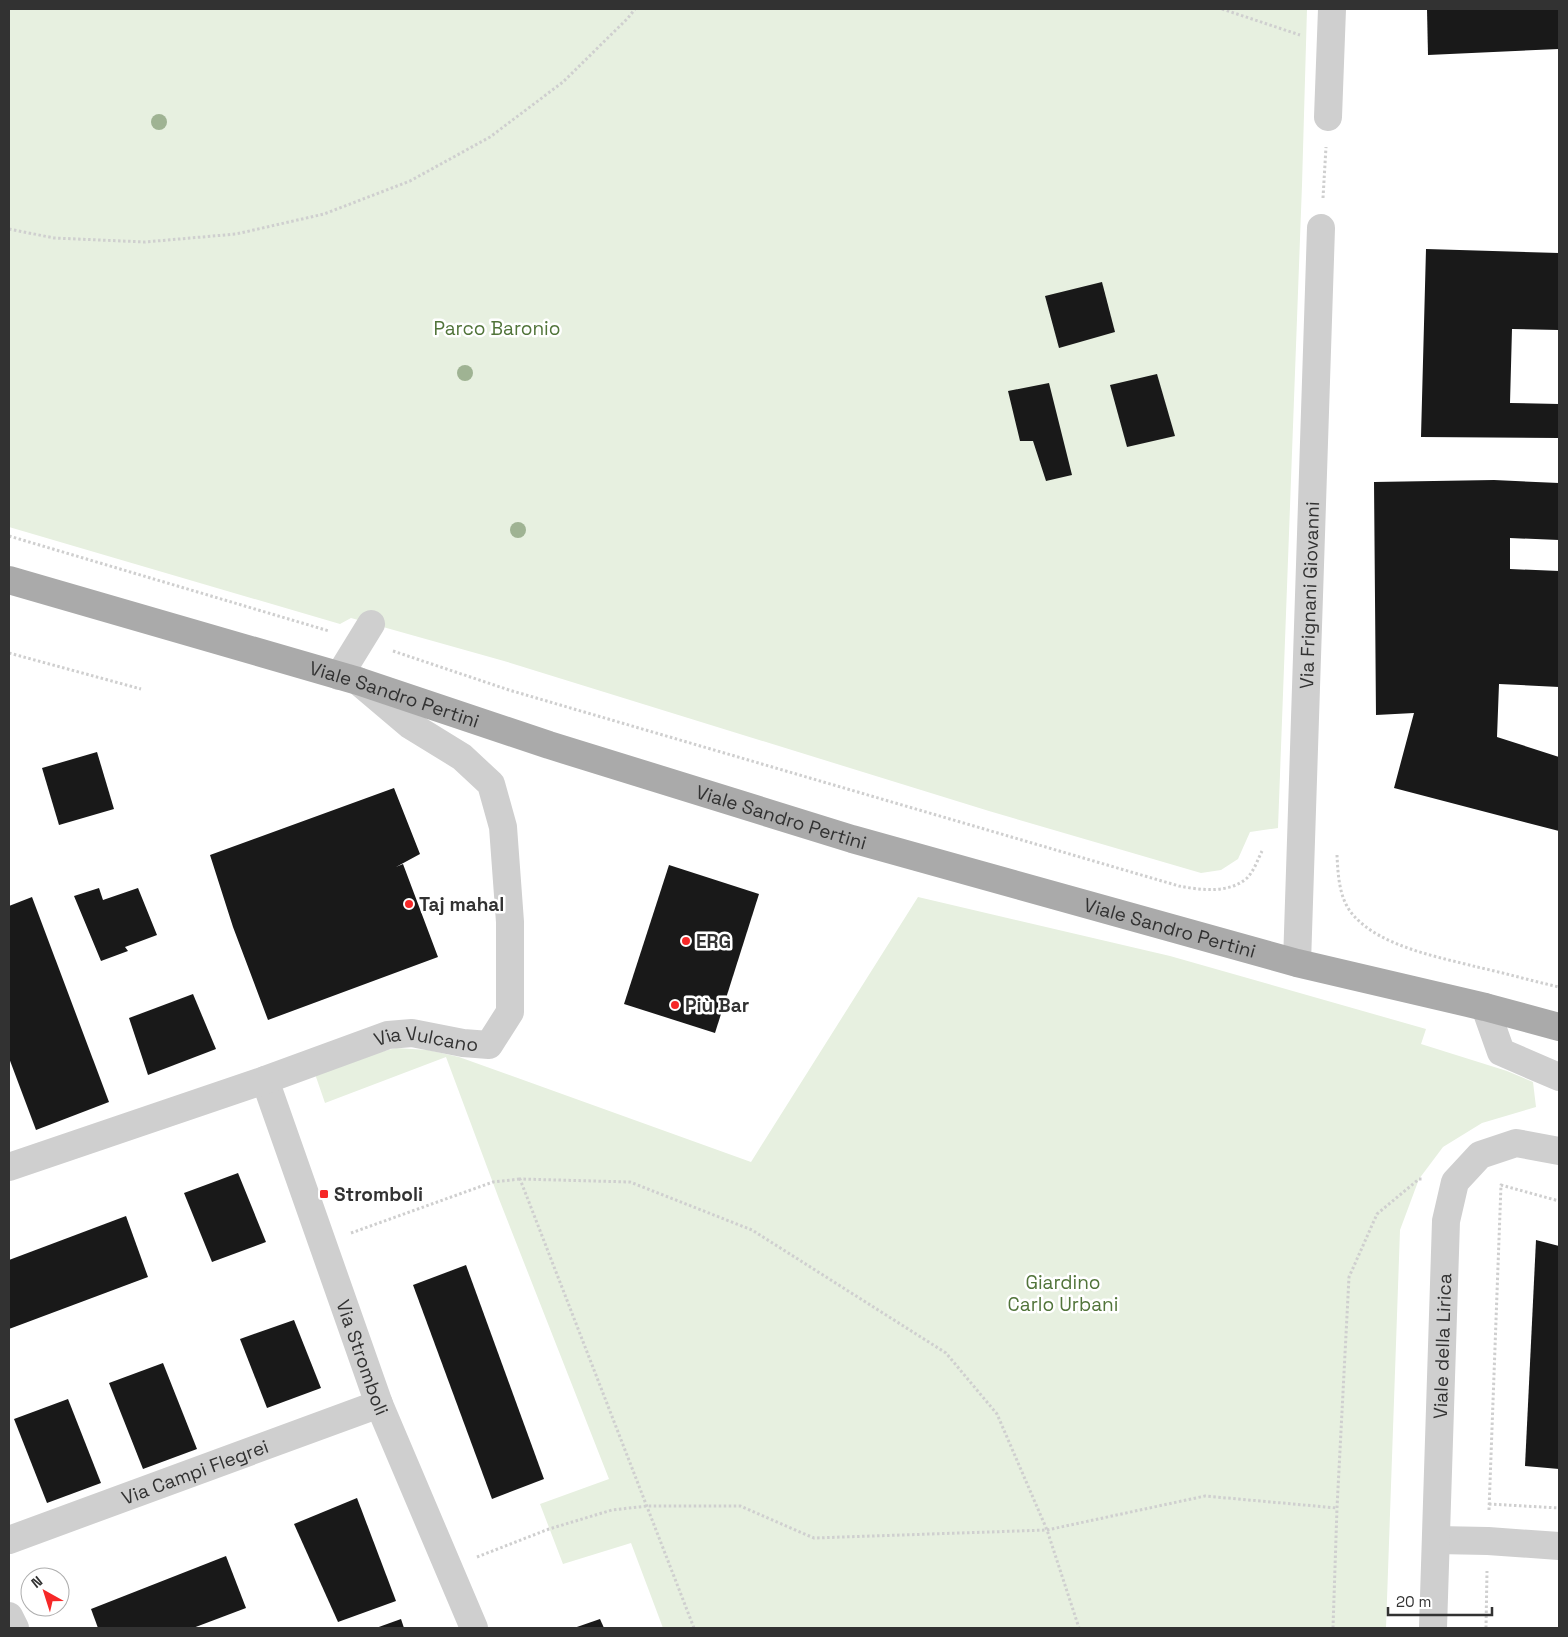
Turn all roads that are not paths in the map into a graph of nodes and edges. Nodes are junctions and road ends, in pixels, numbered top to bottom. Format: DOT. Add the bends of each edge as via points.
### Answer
graph roads {
  1 [pos="1332,9"];
  2 [pos="1328,116"];
  3 [pos="1321,228"];
  4 [pos="9,580"];
  5 [pos="365,632"];
  6 [pos="349,679"];
  7 [pos="1297,963"];
  8 [pos="1485,1007"];
  9 [pos="1559,1027"];
  10 [pos="1559,1077"];
  11 [pos="265,1080"];
  12 [pos="1559,1151"];
  13 [pos="9,1167"];
  14 [pos="379,1404"];
  15 [pos="9,1540"];
  16 [pos="1437,1540"];
  17 [pos="1559,1546"];
  18 [pos="9,1616"];
  19 [pos="15,1628"];
  20 [pos="474,1628"];
  21 [pos="1433,1628"];
  1 -- 2 [label="street"];
  3 -- 7 [label="street, Via Frignani Giovanni"];
  4 -- 6 [label="main road, Viale Sandro Pertini"];
  5 -- 6 [label="street"];
  6 -- 7 [label="main road, Viale Sandro Pertini" via="548,745 852,839"];
  6 -- 11 [label="street, Via Vulcano" via="410,725 462,758 491,784 503,827 510,922 510,1012 489,1045 412,1033 388,1035"];
  7 -- 8 [label="main road, Viale Sandro Pertini"];
  8 -- 9 [label="main road, Viale Sandro Pertini"];
  8 -- 10 [label="street" via="1502,1052"];
  11 -- 13 [label="street, Via Vulcano"];
  11 -- 14 [label="street, Via Stromboli"];
  12 -- 16 [label="street, Viale della Lirica" via="1516,1143 1480,1155 1455,1182 1446,1221"];
  14 -- 15 [label="street, Via Campi Flegrei"];
  14 -- 20 [label="street, Via Stromboli"];
  16 -- 17 [label="street"];
  16 -- 21 [label="street, Viale della Lirica"];
  18 -- 19 [label="street"];
}
